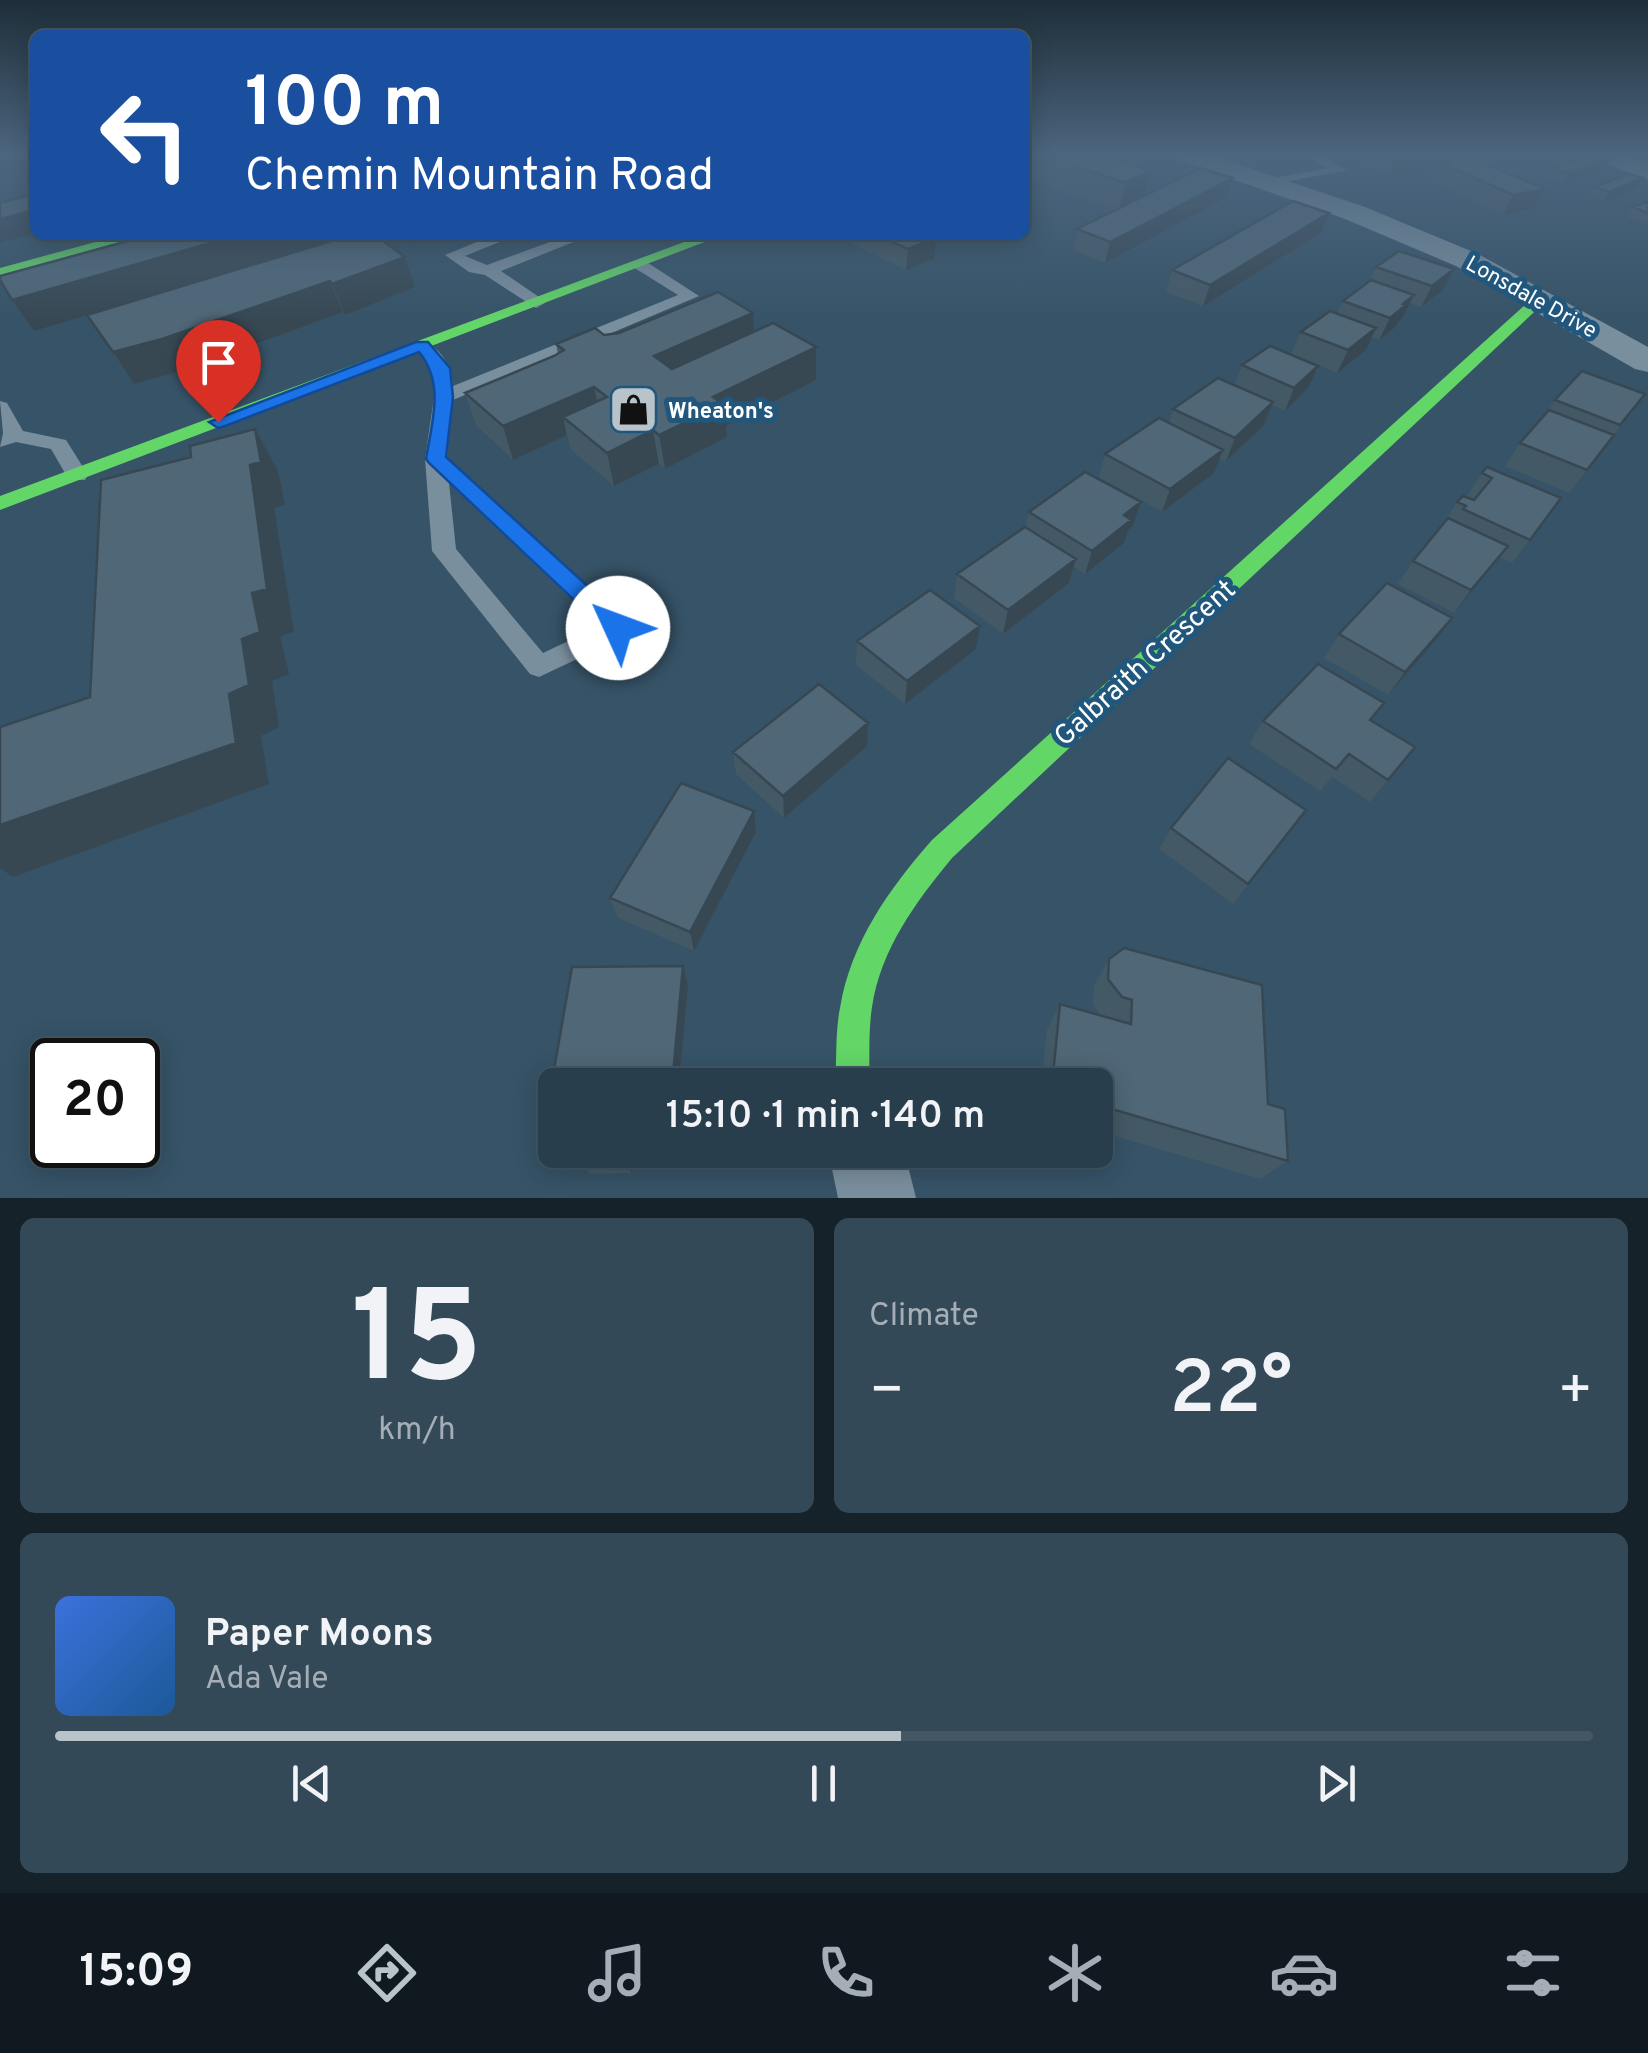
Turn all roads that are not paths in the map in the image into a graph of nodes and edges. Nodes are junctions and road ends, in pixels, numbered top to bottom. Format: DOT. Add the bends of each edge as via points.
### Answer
graph roads {
  1 [pos="1346,211"];
  2 [pos="118,240"];
  3 [pos="494,240"];
  4 [pos="569,240"];
  5 [pos="692,240"];
  6 [pos="638,264"];
  7 [pos="489,270"];
  8 [pos="0,272"];
  9 [pos="1540,299"];
  10 [pos="536,303"];
  11 [pos="422,346"];
  12 [pos="1648,361"];
  13 [pos="444,397"];
  14 [pos="0,407"];
  15 [pos="8,439"];
  16 [pos="436,459"];
  17 [pos="78,475"];
  18 [pos="0,502"];
  19 [pos="853,1068"];
  20 [pos="870,1168"];
  21 [pos="877,1198"];
  1 -- 9 [label="street, Lonsdale Drive" via="1411,235"];
  2 -- 8 [label="street"];
  3 -- 7 [label="lane" via="453,254 474,269"];
  4 -- 7 [label="lane"];
  5 -- 6 [label="street"];
  6 -- 10 [label="street"];
  6 -- 13 [label="lane" via="690,296"];
  7 -- 10 [label="lane"];
  9 -- 12 [label="street, Lonsdale Drive"];
  9 -- 19 [label="street, Galbraith Crescent" via="909,884 880,931 856,1004"];
  10 -- 11 [label="street"];
  11 -- 13 [label="lane" via="442,368"];
  11 -- 17 [label="street"];
  13 -- 16 [label="lane"];
  14 -- 15 [label="lane"];
  15 -- 17 [label="lane" via="59,444"];
  16 -- 16 [label="lane" via="444,550 538,667 618,628"];
  17 -- 18 [label="street"];
  20 -- 21 [label="street"];
}
